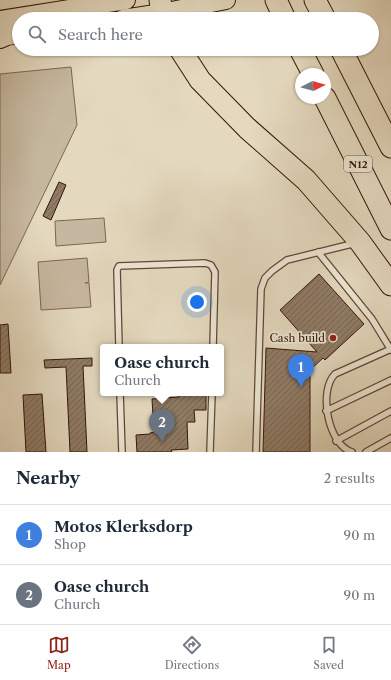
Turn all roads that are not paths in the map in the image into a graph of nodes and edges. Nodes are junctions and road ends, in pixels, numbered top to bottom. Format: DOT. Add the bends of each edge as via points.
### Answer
graph roads {
  1 [pos="126,0"];
  2 [pos="226,0"];
  3 [pos="276,0"];
  4 [pos="315,0"];
  5 [pos="162,11"];
  6 [pos="50,12"];
  7 [pos="282,12"];
  8 [pos="321,12"];
  9 [pos="12,18"];
  10 [pos="0,20"];
  11 [pos="12,35"];
  12 [pos="0,39"];
  13 [pos="185,56"];
  14 [pos="304,56"];
  15 [pos="345,56"];
  16 [pos="310,68"];
  17 [pos="328,104"];
  18 [pos="391,147"];
  19 [pos="391,229"];
  20 [pos="360,242"];
  21 [pos="318,252"];
  22 [pos="391,285"];
  23 [pos="119,344"];
  24 [pos="213,344"];
  25 [pos="391,350"];
  26 [pos="391,380"];
  27 [pos="120,396"];
  28 [pos="212,396"];
  29 [pos="326,411"];
  30 [pos="391,411"];
  31 [pos="391,438"];
  32 [pos="336,440"];
  33 [pos="122,452"];
  34 [pos="210,452"];
  35 [pos="256,452"];
  36 [pos="352,452"];
  37 [pos="366,452"];
  1 -- 6 [label="main road"];
  2 -- 5 [label="main road"];
  3 -- 7 [label="highway"];
  4 -- 8 [label="highway"];
  9 -- 10 [label="main road"];
  11 -- 12 [label="main road"];
  13 -- 20 [label="highway" via="200,80 247,128 306,180"];
  14 -- 16 [label="highway"];
  15 -- 18 [label="highway"];
  17 -- 19 [label="highway, N12"];
  20 -- 21 [label="lane"];
  20 -- 22 [label="highway"];
  21 -- 25 [label="lane" via="372,319"];
  21 -- 35 [label="lane" via="287,260 272,270 265,278 261,289"];
  23 -- 24 [label="lane" via="118,266 205,263 211,265 216,272"];
  25 -- 29 [label="lane" via="334,375 327,395"];
  26 -- 29 [label="lane"];
  27 -- 33 [label="lane"];
  28 -- 34 [label="lane"];
  29 -- 32 [label="lane"];
  30 -- 32 [label="lane"];
  31 -- 37 [label="lane"];
  32 -- 36 [label="lane"];
}
